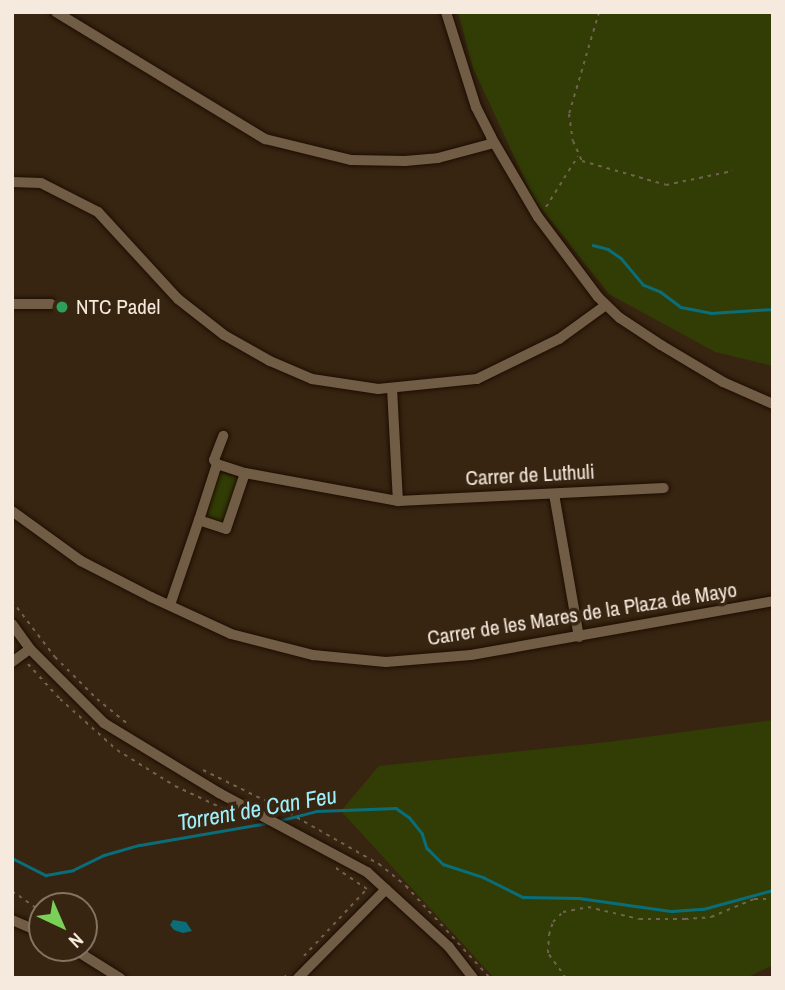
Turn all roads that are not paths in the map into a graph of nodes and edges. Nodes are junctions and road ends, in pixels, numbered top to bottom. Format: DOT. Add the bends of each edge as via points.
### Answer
graph roads {
  1 [pos="56,12"];
  2 [pos="446,12"];
  3 [pos="494,143"];
  4 [pos="12,182"];
  5 [pos="12,304"];
  6 [pos="51,304"];
  7 [pos="606,305"];
  8 [pos="392,388"];
  9 [pos="773,404"];
  10 [pos="223,436"];
  11 [pos="217,464"];
  12 [pos="245,473"];
  13 [pos="664,488"];
  14 [pos="554,494"];
  15 [pos="398,501"];
  16 [pos="12,511"];
  17 [pos="199,520"];
  18 [pos="773,601"];
  19 [pos="170,605"];
  20 [pos="12,624"];
  21 [pos="579,637"];
  22 [pos="21,655"];
  23 [pos="386,889"];
  24 [pos="94,962"];
  25 [pos="295,973"];
  26 [pos="120,978"];
  27 [pos="473,978"];
  1 -- 3 [label="street" via="265,139 351,160 405,161 438,158"];
  2 -- 3 [label="street" via="477,107"];
  3 -- 7 [label="street" via="563,255"];
  4 -- 8 [label="street" via="41,183 98,212 178,299 224,335 270,361 312,379"];
  5 -- 6 [label="street"];
  7 -- 8 [label="street" via="559,339 477,379"];
  7 -- 9 [label="street" via="640,332 723,383"];
  8 -- 15 [label="street"];
  10 -- 11 [label="street" via="214,460"];
  11 -- 12 [label="street, Carrer de Luthuli"];
  11 -- 17 [label="street"];
  12 -- 15 [label="street, Carrer de Luthuli"];
  12 -- 17 [label="street" via="226,529"];
  13 -- 14 [label="street, Carrer de Luthuli"];
  14 -- 15 [label="street, Carrer de Luthuli"];
  14 -- 21 [label="street"];
  16 -- 19 [label="street, Carrer de les Mares de la Plaza de Mayo" via="82,561"];
  17 -- 19 [label="street"];
  18 -- 21 [label="street, Carrer de les Mares de la Plaza de Mayo"];
  19 -- 21 [label="street, Carrer de les Mares de la Plaza de Mayo" via="231,634 313,656 386,662 471,655"];
  20 -- 22 [label="street"];
  22 -- 23 [label="street" via="104,723 219,793 367,872"];
  23 -- 25 [label="street"];
  23 -- 27 [label="street" via="449,947"];
  24 -- 26 [label="street"];
}
